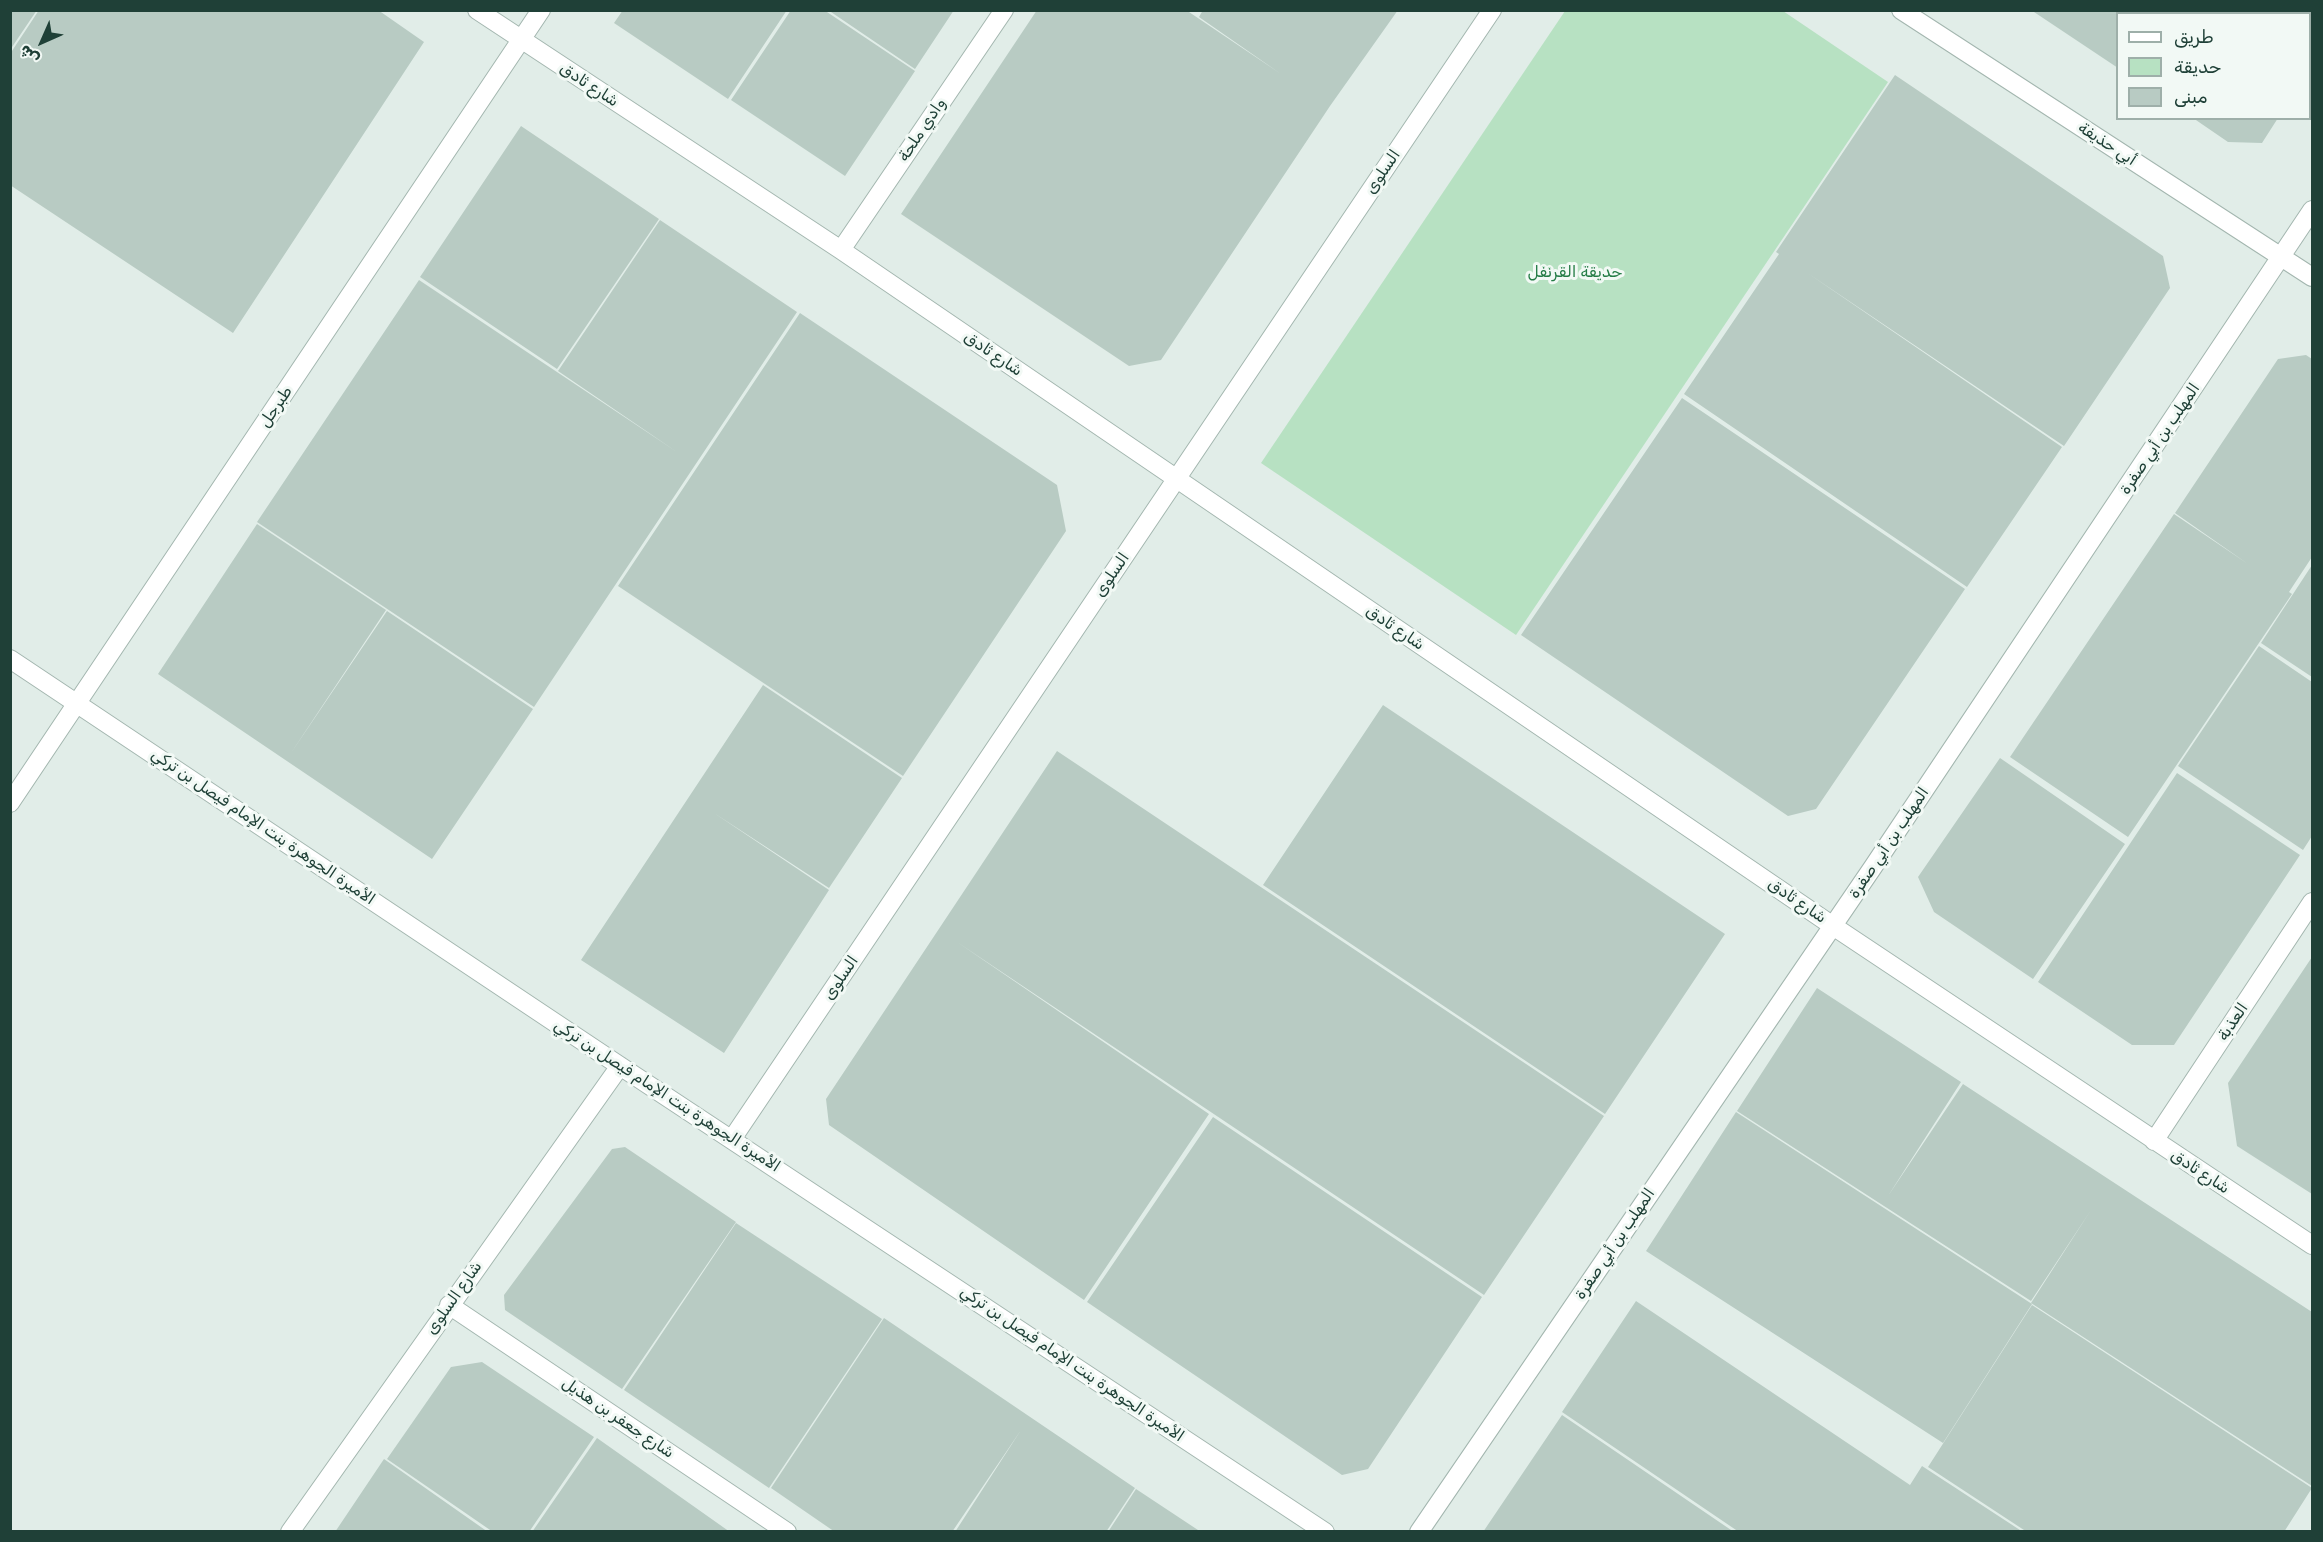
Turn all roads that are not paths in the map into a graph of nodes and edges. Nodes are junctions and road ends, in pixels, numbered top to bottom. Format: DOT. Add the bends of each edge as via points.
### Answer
graph roads {
  1 [pos="477,10"];
  2 [pos="541,10"];
  3 [pos="1004,10"];
  4 [pos="1492,10"];
  5 [pos="1901,10"];
  6 [pos="521,40"];
  7 [pos="2313,210"];
  8 [pos="841,250"];
  9 [pos="2282,257"];
  10 [pos="2313,277"];
  11 [pos="1175,480"];
  12 [pos="10,659"];
  13 [pos="77,702"];
  14 [pos="10,802"];
  15 [pos="2313,902"];
  16 [pos="1833,926"];
  17 [pos="620,1066"];
  18 [pos="732,1139"];
  19 [pos="2154,1142"];
  20 [pos="2313,1245"];
  21 [pos="449,1305"];
  22 [pos="290,1532"];
  23 [pos="787,1532"];
  24 [pos="1325,1532"];
  25 [pos="1419,1532"];
  1 -- 6 [label="street, شارع ثادق"];
  2 -- 6 [label="street, طبرجل"];
  3 -- 8 [label="street, وادي ملحة"];
  4 -- 11 [label="street, السلوى"];
  5 -- 9 [label="street, أبي حذيفة"];
  6 -- 8 [label="street, شارع ثادق"];
  6 -- 13 [label="street, طبرجل"];
  7 -- 9 [label="street, المهلب بن أبي صفرة"];
  8 -- 11 [label="street, شارع ثادق"];
  9 -- 10 [label="street, أبي حذيفة"];
  9 -- 16 [label="street, المهلب بن أبي صفرة"];
  11 -- 16 [label="street, شارع ثادق"];
  11 -- 18 [label="street, السلوى"];
  12 -- 13 [label="street, الأميرة الجوهرة بنت الإمام فيصل بن تركي"];
  13 -- 14 [label="street, طبرجل"];
  13 -- 17 [label="street, الأميرة الجوهرة بنت الإمام فيصل بن تركي"];
  15 -- 19 [label="street, العذبة"];
  16 -- 19 [label="street, شارع ثادق"];
  16 -- 25 [label="street, المهلب بن أبي صفرة"];
  17 -- 18 [label="street, الأميرة الجوهرة بنت الإمام فيصل بن تركي"];
  17 -- 21 [label="street, شارع السلوى"];
  18 -- 24 [label="street, الأميرة الجوهرة بنت الإمام فيصل بن تركي"];
  19 -- 20 [label="street, شارع ثادق"];
  21 -- 22 [label="street, شارع السلوى"];
  21 -- 23 [label="street, شارع جعفر بن هذيل"];
}
